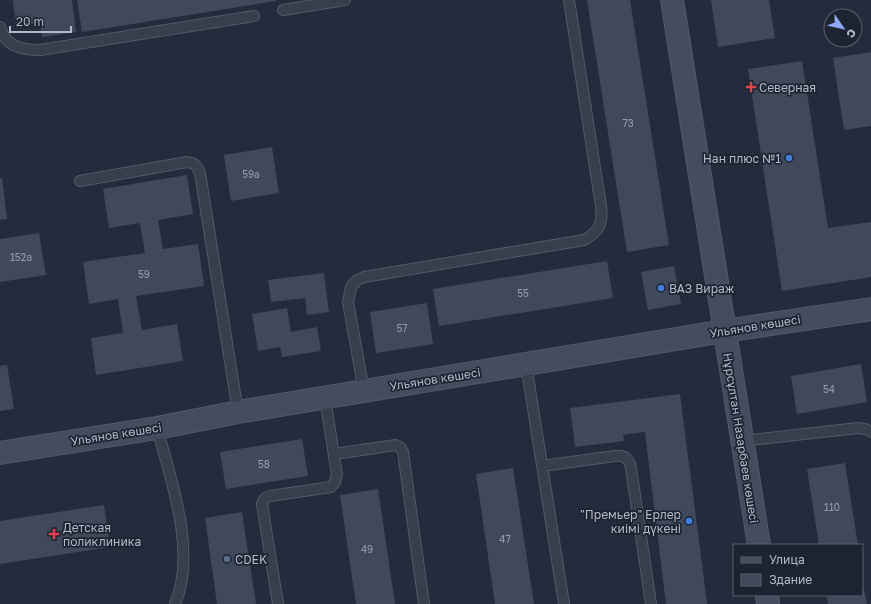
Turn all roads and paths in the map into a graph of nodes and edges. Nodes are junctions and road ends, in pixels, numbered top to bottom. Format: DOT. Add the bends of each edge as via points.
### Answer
graph roads {
  1 [pos="345,0"];
  2 [pos="569,0"];
  3 [pos="672,0"];
  4 [pos="283,10"];
  5 [pos="254,16"];
  6 [pos="0,27"];
  7 [pos="80,181"];
  8 [pos="871,309"];
  9 [pos="724,331"];
  10 [pos="526,364"];
  11 [pos="364,391"];
  12 [pos="325,398"];
  13 [pos="238,412"];
  14 [pos="157,428"];
  15 [pos="871,432"];
  16 [pos="742,441"];
  17 [pos="0,453"];
  18 [pos="334,454"];
  19 [pos="542,466"];
  20 [pos="759,544"];
  21 [pos="175,604"];
  22 [pos="278,604"];
  23 [pos="424,604"];
  24 [pos="564,604"];
  25 [pos="652,604"];
  1 -- 4 [label="lane"];
  2 -- 11 [label="lane" via="601,206 600,227 584,240 357,280 351,286 348,302"];
  3 -- 9 [label="street, Нұрсұлтан Назарбаев көшесі"];
  5 -- 6 [label="lane" via="40,50 16,47 5,38"];
  7 -- 13 [label="lane" via="187,162 198,167"];
  8 -- 9 [label="street, Ульянов көшесі"];
  9 -- 10 [label="street, Ульянов көшесі"];
  9 -- 16 [label="street, Нұрсұлтан Назарбаев көшесі"];
  10 -- 11 [label="street, Ульянов көшесі"];
  10 -- 19 [label="lane"];
  11 -- 12 [label="street, Ульянов көшесі"];
  12 -- 13 [label="street, Ульянов көшесі"];
  12 -- 18 [label="lane"];
  13 -- 14 [label="street, Ульянов көшесі"];
  14 -- 17 [label="street, Ульянов көшесі"];
  14 -- 21 [label="lane" via="174,487 181,524 184,557"];
  15 -- 16 [label="lane" via="858,428"];
  16 -- 20 [label="street, Нұрсұлтан Назарбаев көшесі"];
  18 -- 22 [label="lane" via="337,476 331,487 270,496 265,498 262,504"];
  18 -- 23 [label="lane" via="396,445 400,447 403,452"];
  19 -- 24 [label="lane"];
  19 -- 25 [label="lane" via="615,456 626,458 631,468"];
}
